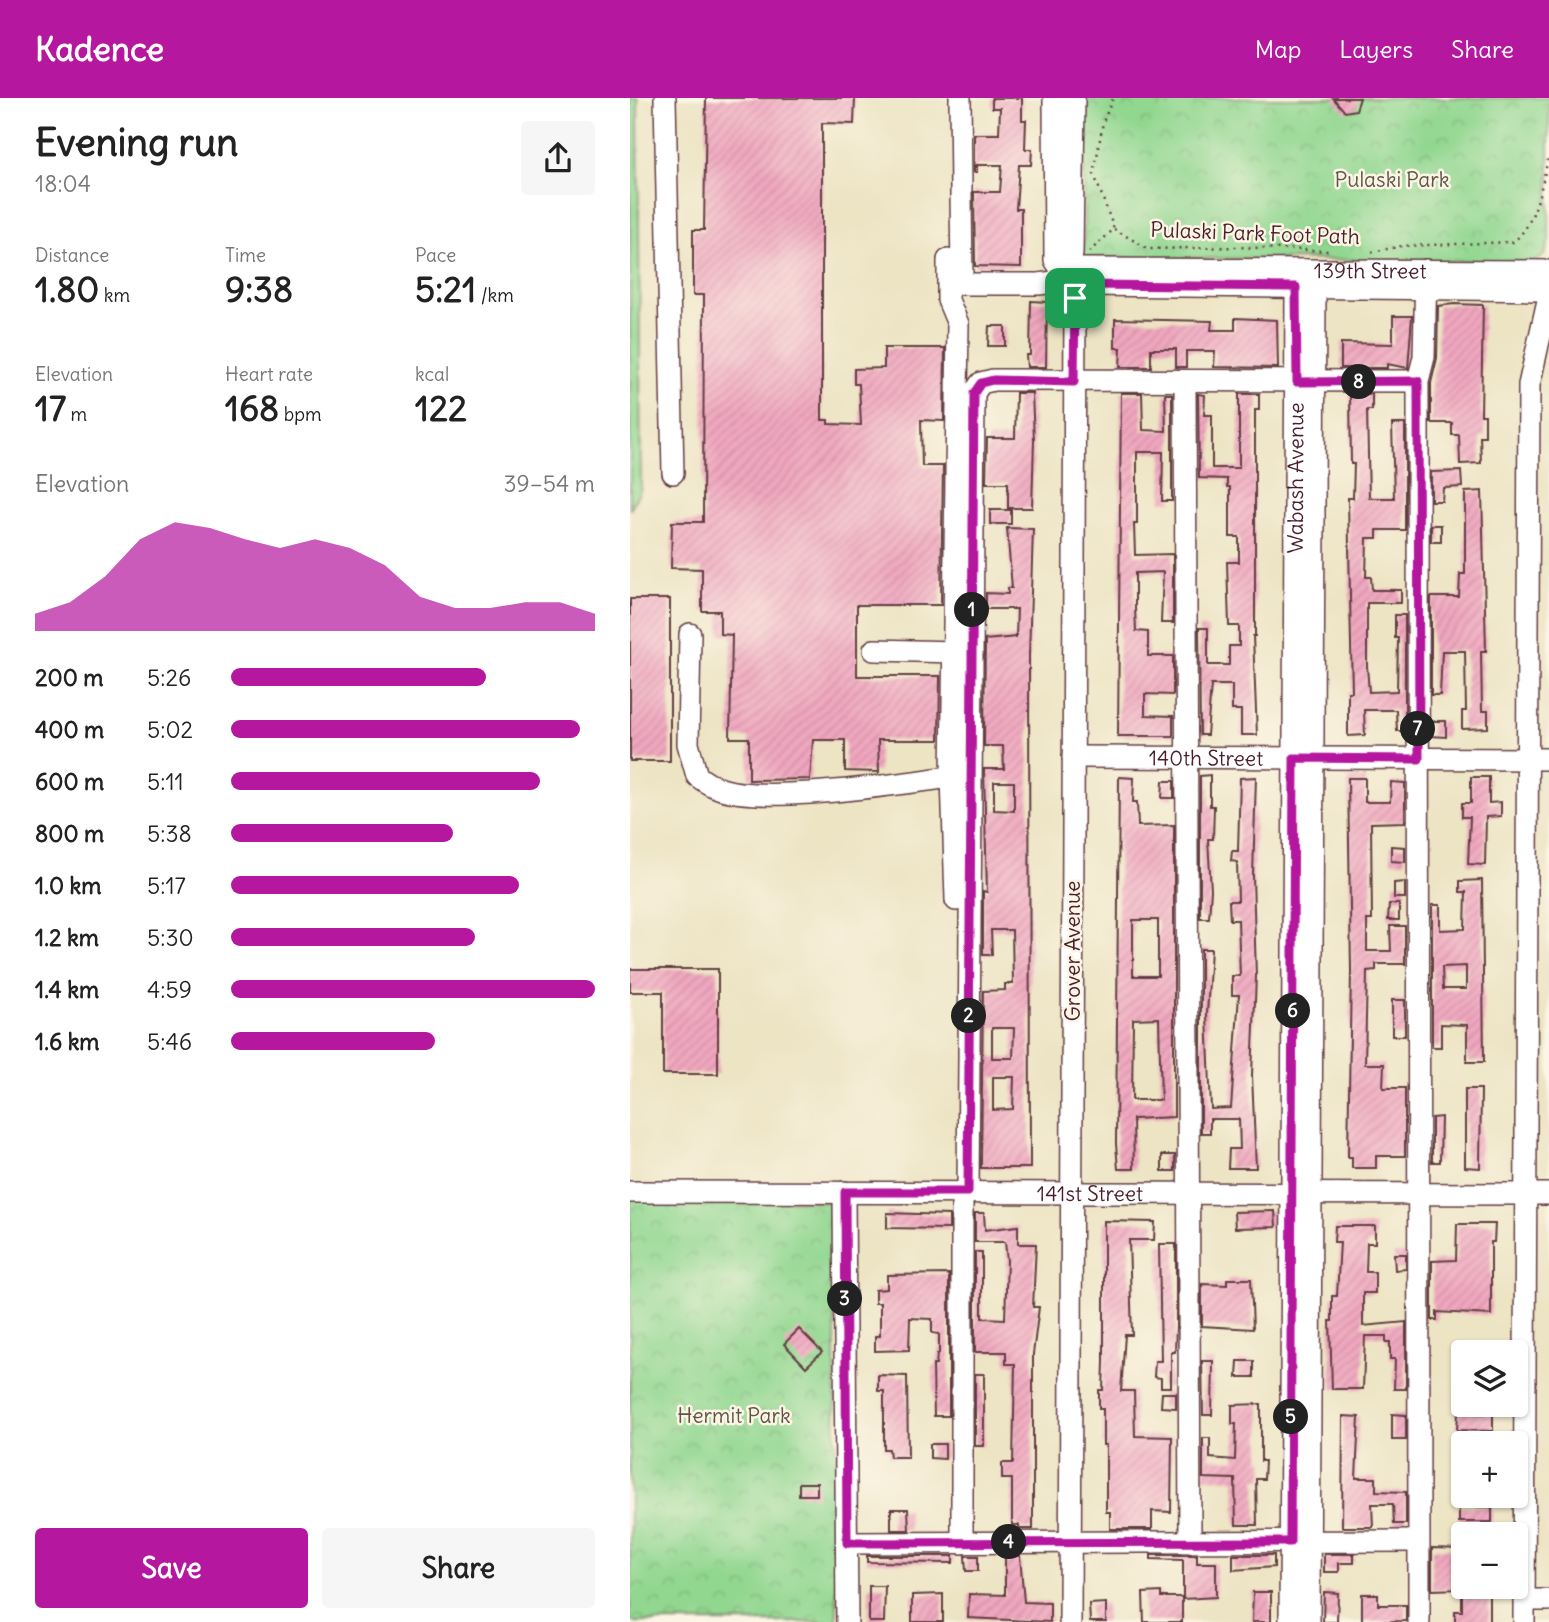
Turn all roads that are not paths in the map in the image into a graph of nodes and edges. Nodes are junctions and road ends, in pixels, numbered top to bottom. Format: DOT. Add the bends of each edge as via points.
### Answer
graph roads {
  1 [pos="665,98"];
  2 [pos="949,98"];
  3 [pos="960,98"];
  4 [pos="1054,98"];
  5 [pos="1074,98"];
  6 [pos="1549,271"];
  7 [pos="1426,279"];
  8 [pos="1068,280"];
  9 [pos="1305,281"];
  10 [pos="1549,290"];
  11 [pos="1549,296"];
  12 [pos="1541,363"];
  13 [pos="1418,381"];
  14 [pos="1074,382"];
  15 [pos="1185,382"];
  16 [pos="1305,382"];
  17 [pos="1539,385"];
  18 [pos="673,473"];
  19 [pos="690,634"];
  20 [pos="874,650"];
  21 [pos="956,652"];
  22 [pos="1073,757"];
  23 [pos="1188,758"];
  24 [pos="1303,758"];
  25 [pos="1419,759"];
  26 [pos="1527,759"];
  27 [pos="1549,759"];
  28 [pos="952,777"];
  29 [pos="630,1192"];
  30 [pos="845,1192"];
  31 [pos="962,1192"];
  32 [pos="1072,1192"];
  33 [pos="1190,1193"];
  34 [pos="1302,1193"];
  35 [pos="1420,1193"];
  36 [pos="1524,1193"];
  37 [pos="1549,1194"];
  38 [pos="1418,1541"];
  39 [pos="1071,1542"];
  40 [pos="1190,1542"];
  41 [pos="1300,1542"];
  42 [pos="847,1543"];
  43 [pos="962,1543"];
  44 [pos="1524,1600"];
  45 [pos="1549,1600"];
  46 [pos="848,1622"];
  47 [pos="1070,1622"];
  48 [pos="1290,1622"];
  49 [pos="1309,1622"];
  50 [pos="1419,1622"];
  51 [pos="1524,1622"];
  1 -- 18 [label="street"];
  2 -- 21 [label="street" via="948,300 958,324"];
  3 -- 8 [label="street, 139th Street" via="962,284"];
  4 -- 8 [label="street, Grover Avenue" via="1055,260"];
  5 -- 8 [label="street, Grover Avenue"];
  6 -- 7 [label="street, 139th Street"];
  7 -- 9 [label="street, 139th Street"];
  7 -- 10 [label="street, 139th Street"];
  7 -- 13 [label="street" via="1424,357"];
  8 -- 9 [label="street, 139th Street" via="1085,285"];
  8 -- 14 [label="street, Grover Avenue" via="1075,298"];
  9 -- 16 [label="street, Wabash Avenue"];
  11 -- 12 [label="street"];
  12 -- 17 [label="street"];
  13 -- 16 [label="street"];
  13 -- 25 [label="street"];
  14 -- 15 [label="street"];
  14 -- 22 [label="street, Grover Avenue"];
  14 -- 31 [label="street" via="993,380 981,383 974,393"];
  15 -- 16 [label="street"];
  15 -- 23 [label="street"];
  16 -- 24 [label="street, Wabash Avenue"];
  17 -- 26 [label="street"];
  19 -- 28 [label="street" via="688,744 697,776 717,789 762,794 828,791"];
  20 -- 21 [label="street"];
  21 -- 28 [label="street"];
  22 -- 23 [label="street, 140th Street"];
  22 -- 32 [label="street, Grover Avenue"];
  23 -- 24 [label="street, 140th Street"];
  23 -- 33 [label="street"];
  24 -- 25 [label="street, 140th Street"];
  24 -- 34 [label="street, Wabash Avenue"];
  25 -- 26 [label="street, 140th Street"];
  25 -- 35 [label="street"];
  26 -- 27 [label="street, 140th Street"];
  26 -- 36 [label="street"];
  28 -- 31 [label="street"];
  29 -- 30 [label="street, 141st Street"];
  30 -- 31 [label="street, 141st Street"];
  30 -- 42 [label="street"];
  31 -- 32 [label="street, 141st Street"];
  31 -- 43 [label="street"];
  32 -- 33 [label="street, 141st Street"];
  32 -- 39 [label="street, Grover Avenue"];
  33 -- 34 [label="street, 141st Street"];
  33 -- 40 [label="street"];
  34 -- 35 [label="street, 141st Street"];
  34 -- 41 [label="street, Wabash Avenue"];
  35 -- 36 [label="street, 141st Street"];
  35 -- 38 [label="street"];
  36 -- 37 [label="street, 141st Street"];
  36 -- 44 [label="street"];
  38 -- 41 [label="street"];
  38 -- 50 [label="street"];
  39 -- 40 [label="street"];
  39 -- 43 [label="street"];
  39 -- 47 [label="street, Grover Avenue"];
  40 -- 41 [label="street"];
  41 -- 48 [label="street, Wabash Avenue"];
  41 -- 49 [label="street, Wabash Avenue"];
  42 -- 43 [label="street"];
  42 -- 46 [label="street"];
  44 -- 45 [label="street"];
  44 -- 51 [label="street"];
}
